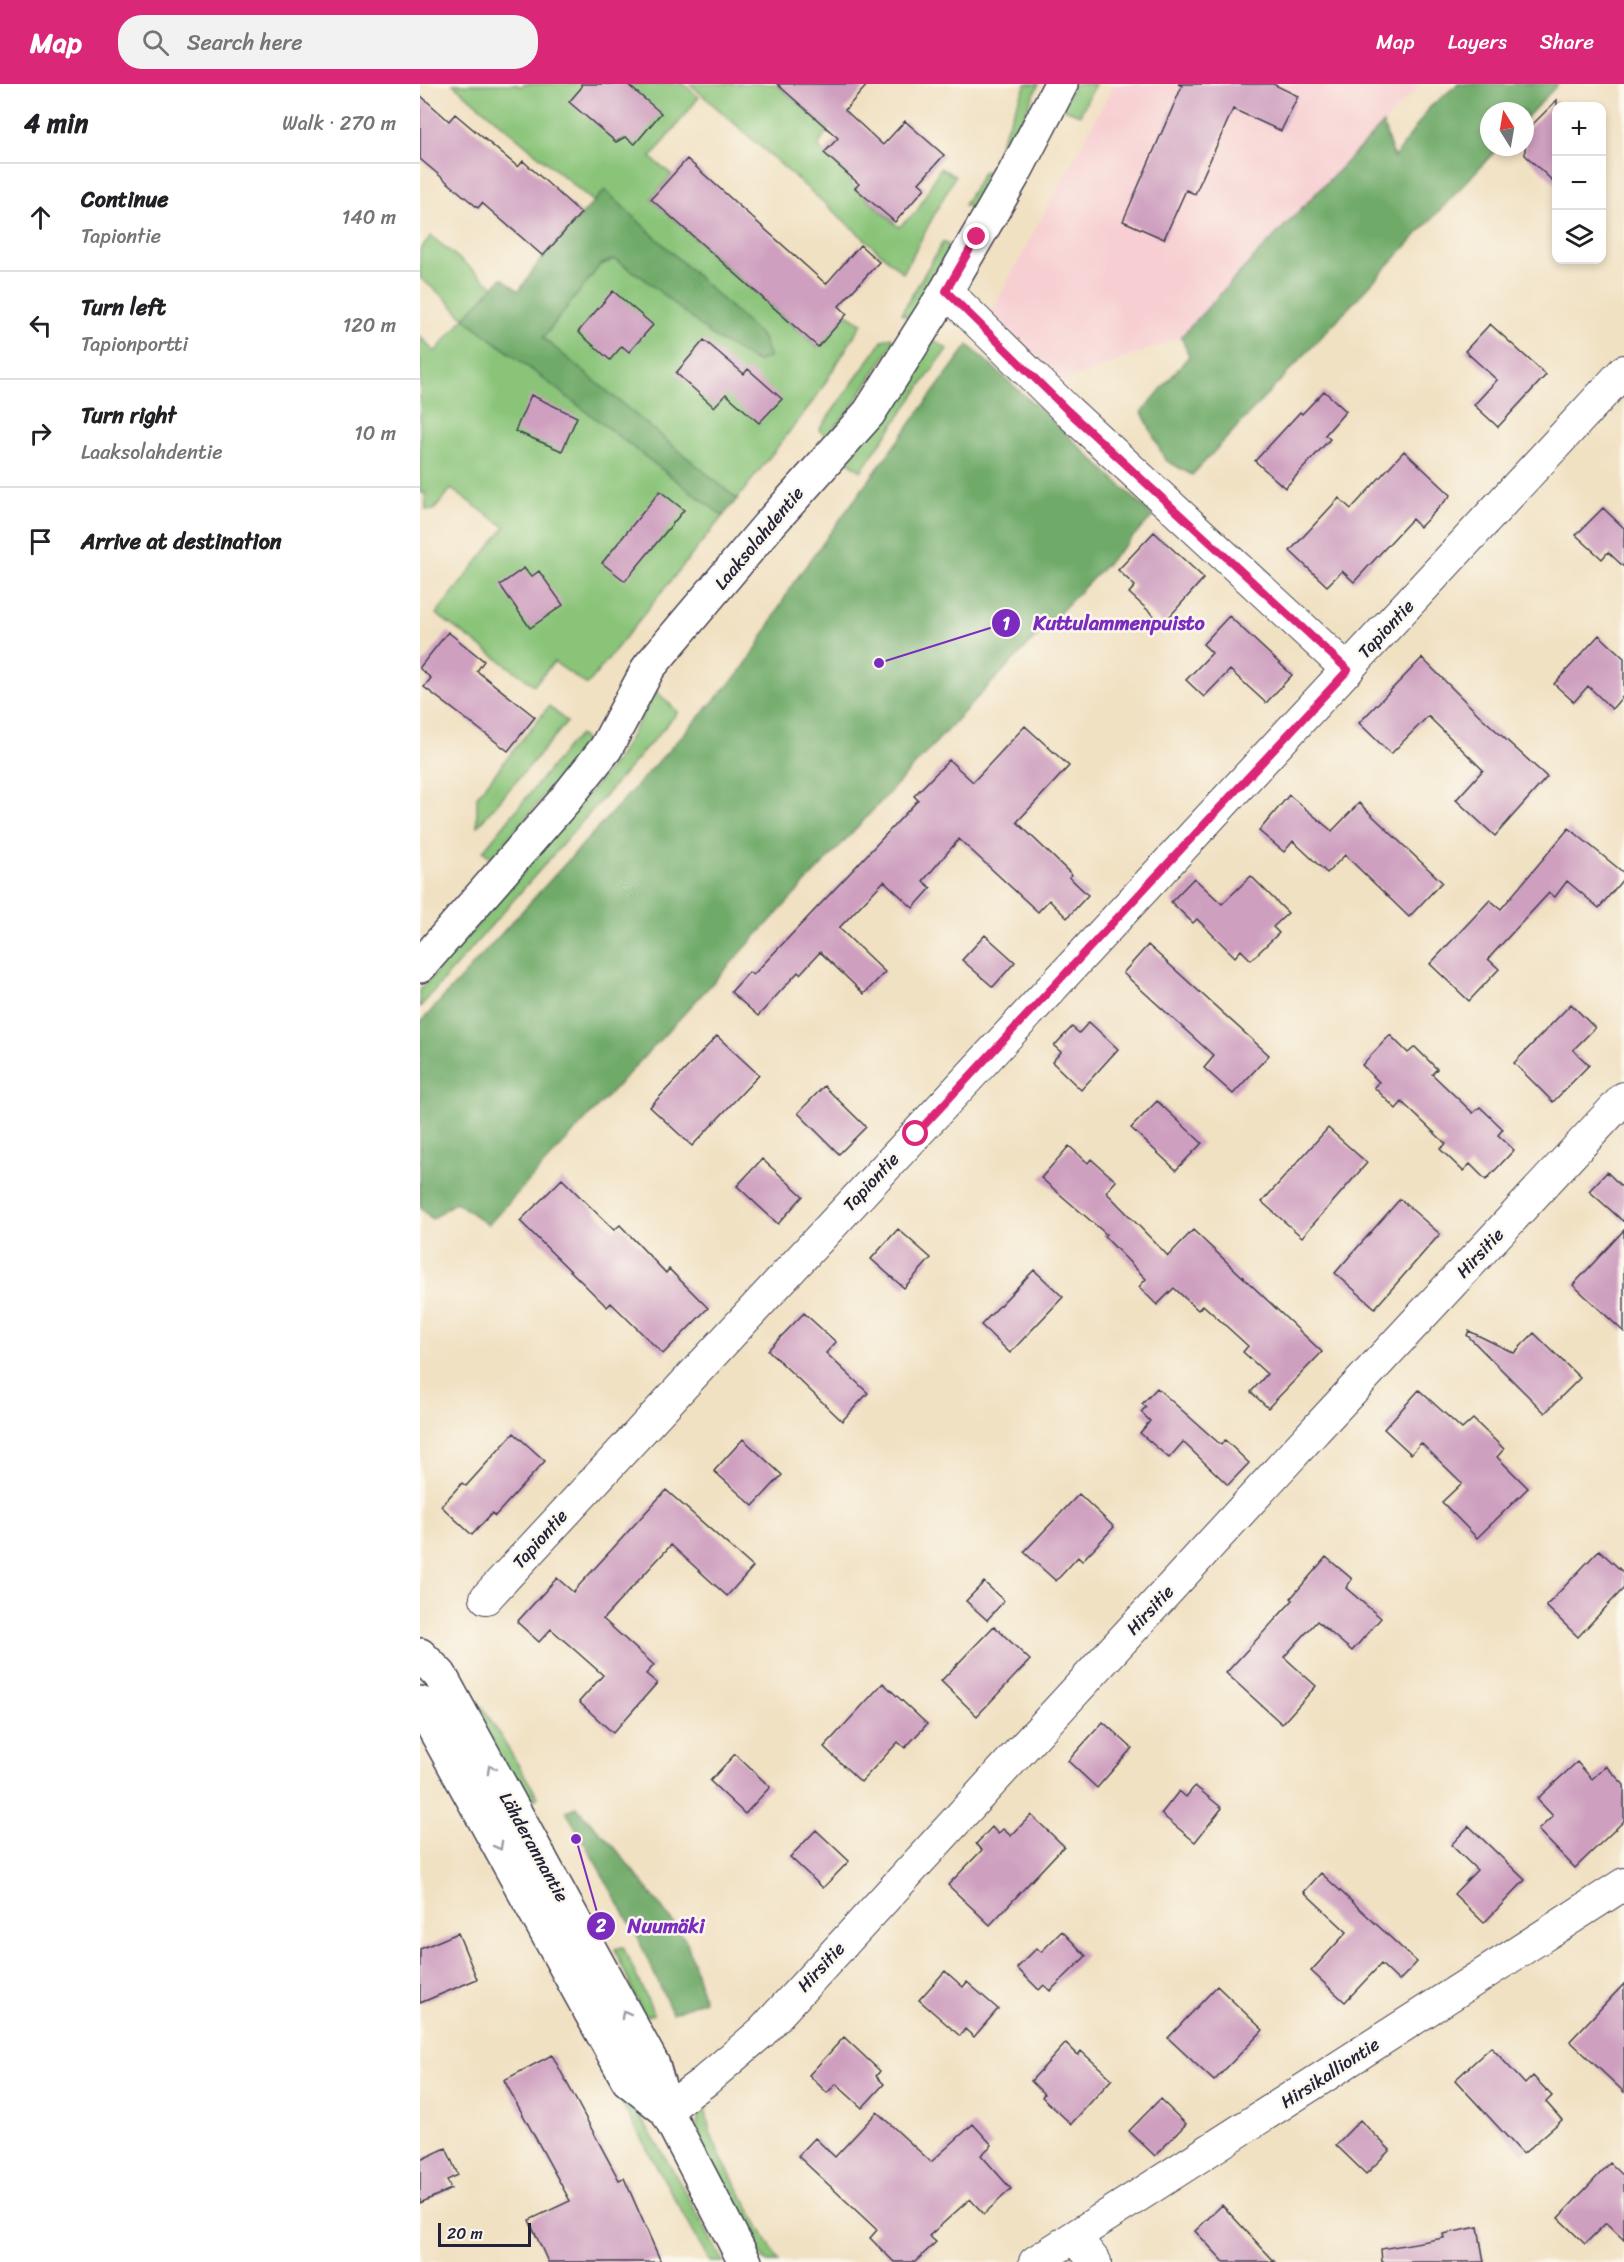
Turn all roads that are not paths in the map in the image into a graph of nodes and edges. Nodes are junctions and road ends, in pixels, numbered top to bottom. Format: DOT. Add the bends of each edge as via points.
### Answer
graph roads {
  1 [pos="1061,84"];
  2 [pos="946,291"];
  3 [pos="1624,371"];
  4 [pos="1348,670"];
  5 [pos="420,966"];
  6 [pos="1624,1098"];
  7 [pos="486,1598"];
  8 [pos="420,1655"];
  9 [pos="420,1703"];
  10 [pos="1624,1884"];
  11 [pos="666,2110"];
  12 [pos="1075,2237"];
  13 [pos="745,2262"];
  14 [pos="1035,2262"];
  15 [pos="1095,2262"];
  1 -- 2 [label="main road, Laaksolahdentie"];
  2 -- 4 [label="street" via="1068,411"];
  2 -- 5 [label="main road, Laaksolahdentie" via="869,413 660,654 606,748"];
  3 -- 4 [label="street, Tapiontie"];
  4 -- 7 [label="street, Tapiontie"];
  6 -- 11 [label="street, Hirsitie" via="762,2032"];
  11 -- 8 [label="main road, Lähderannantie, one-way" via="653,2066 440,1675"];
  9 -- 11 [label="main road, Lähderannantie, one-way" via="628,2080"];
  10 -- 12 [label="street, Hirsikalliontie"];
  11 -- 13 [label="main road, Lähderannantie"];
  12 -- 14 [label="street, Hirsikalliontie"];
  12 -- 15 [label="street"];
}
